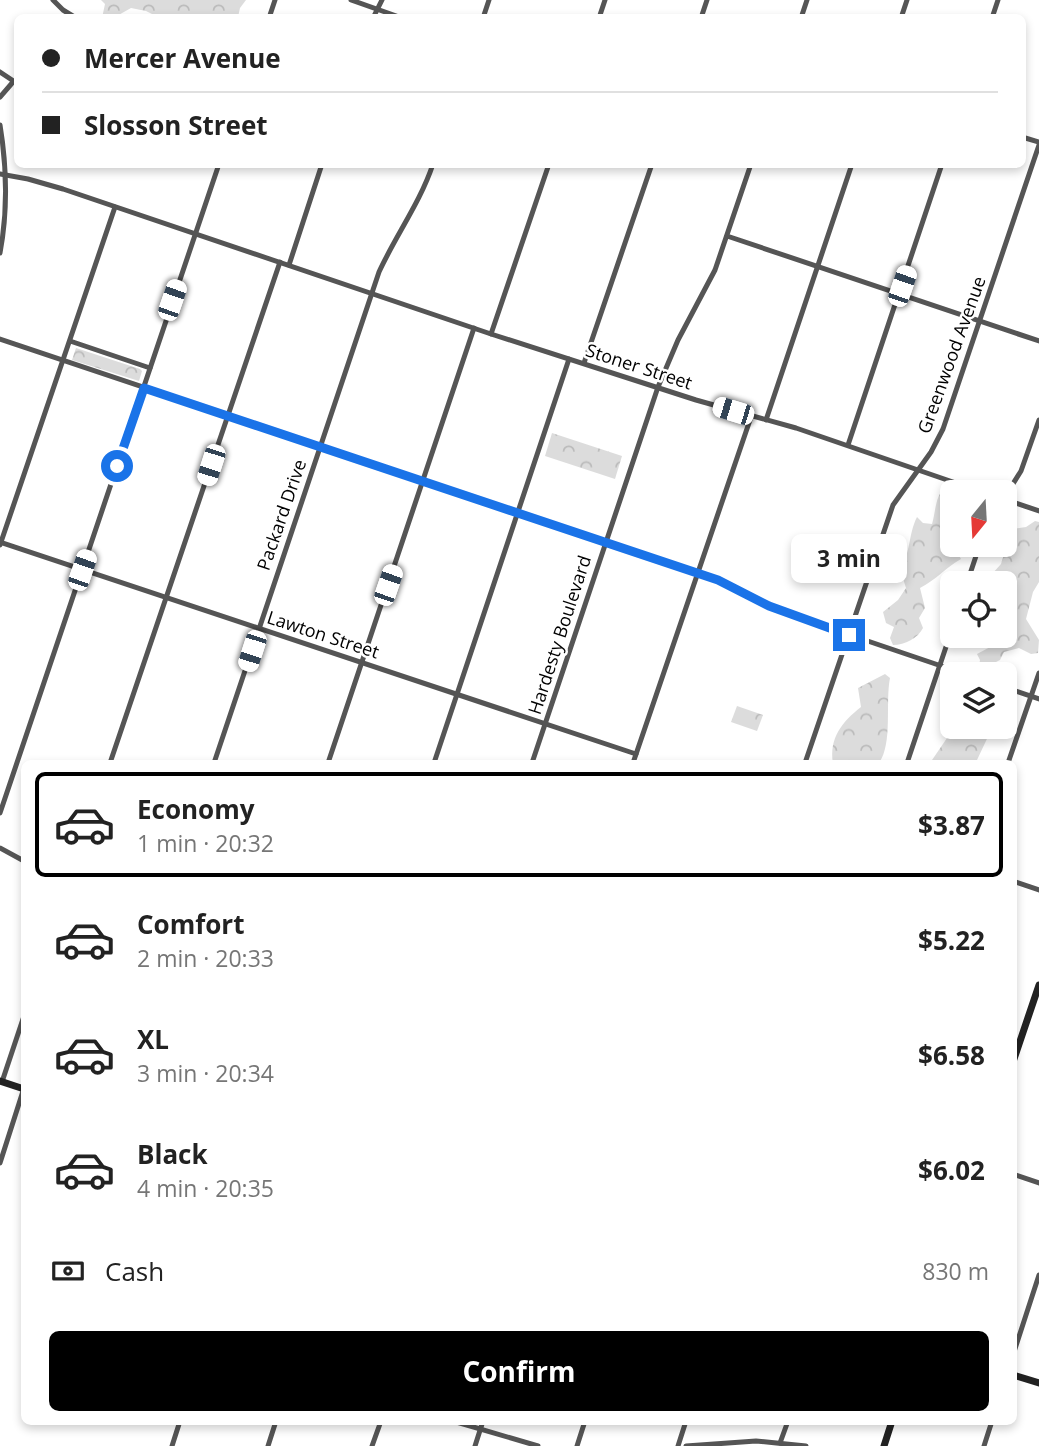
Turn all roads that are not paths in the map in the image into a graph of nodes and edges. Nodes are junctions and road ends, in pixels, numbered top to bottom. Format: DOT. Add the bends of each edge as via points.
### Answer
graph roads {
  1 [pos="53,0"];
  2 [pos="351,0"];
  3 [pos="382,0"];
  4 [pos="376,9"];
  5 [pos="70,14"];
  6 [pos="374,14"];
  7 [pos="390,14"];
  8 [pos="14,84"];
  9 [pos="0,97"];
  10 [pos="0,125"];
  11 [pos="1039,144"];
  12 [pos="218,168"];
  13 [pos="321,168"];
  14 [pos="431,168"];
  15 [pos="548,168"];
  16 [pos="651,168"];
  17 [pos="750,168"];
  18 [pos="851,168"];
  19 [pos="941,168"];
  20 [pos="3,175"];
  21 [pos="115,207"];
  22 [pos="195,233"];
  23 [pos="727,236"];
  24 [pos="0,253"];
  25 [pos="280,262"];
  26 [pos="289,265"];
  27 [pos="817,266"];
  28 [pos="371,293"];
  29 [pos="899,293"];
  30 [pos="980,321"];
  31 [pos="474,328"];
  32 [pos="491,334"];
  33 [pos="0,339"];
  34 [pos="70,341"];
  35 [pos="1039,341"];
  36 [pos="569,359"];
  37 [pos="63,360"];
  38 [pos="584,363"];
  39 [pos="150,368"];
  40 [pos="658,387"];
  41 [pos="144,388"];
  42 [pos="228,415"];
  43 [pos="751,416"];
  44 [pos="766,420"];
  45 [pos="1039,420"];
  46 [pos="848,445"];
  47 [pos="320,447"];
  48 [pos="917,470"];
  49 [pos="947,480"];
  50 [pos="1016,480"];
  51 [pos="423,481"];
  52 [pos="1017,503"];
  53 [pos="1039,511"];
  54 [pos="517,513"];
  55 [pos="606,542"];
  56 [pos="0,543"];
  57 [pos="82,570"];
  58 [pos="697,573"];
  59 [pos="167,598"];
  60 [pos="259,628"];
  61 [pos="849,635"];
  62 [pos="362,663"];
  63 [pos="940,666"];
  64 [pos="1039,673"];
  65 [pos="1017,691"];
  66 [pos="456,694"];
  67 [pos="1031,696"];
  68 [pos="1039,699"];
  69 [pos="545,724"];
  70 [pos="636,754"];
  71 [pos="111,760"];
  72 [pos="215,760"];
  73 [pos="329,760"];
  74 [pos="435,760"];
  75 [pos="533,760"];
  76 [pos="635,760"];
  77 [pos="806,760"];
  78 [pos="908,760"];
  79 [pos="1010,760"];
  80 [pos="0,813"];
  81 [pos="0,848"];
  82 [pos="21,859"];
  83 [pos="1017,882"];
  84 [pos="1039,890"];
  85 [pos="1039,985"];
  86 [pos="21,1024"];
  87 [pos="1017,1050"];
  88 [pos="1,1081"];
  89 [pos="21,1087"];
  90 [pos="21,1097"];
  91 [pos="0,1163"];
  92 [pos="1017,1175"];
  93 [pos="1039,1183"];
  94 [pos="1039,1275"];
  95 [pos="1017,1343"];
  96 [pos="1017,1376"];
  97 [pos="1039,1383"];
  98 [pos="179,1425"];
  99 [pos="275,1425"];
  100 [pos="380,1425"];
  101 [pos="465,1425"];
  102 [pos="482,1425"];
  103 [pos="584,1425"];
  104 [pos="685,1425"];
  105 [pos="786,1425"];
  106 [pos="891,1425"];
  107 [pos="991,1425"];
  108 [pos="480,1430"];
  109 [pos="779,1444"];
  110 [pos="172,1446"];
  111 [pos="268,1446"];
  112 [pos="372,1446"];
  113 [pos="475,1446"];
  114 [pos="538,1446"];
  115 [pos="577,1446"];
  116 [pos="678,1446"];
  117 [pos="686,1446"];
  118 [pos="806,1446"];
  119 [pos="884,1446"];
  120 [pos="984,1446"];
  1 -- 5 [label="street"];
  2 -- 4 [label="street"];
  3 -- 4 [label="street"];
  4 -- 6 [label="street"];
  4 -- 7 [label="street"];
  8 -- 9 [label="street"];
  10 -- 20 [label="street"];
  11 -- 30 [label="street, Greenwood Avenue"];
  12 -- 22 [label="street"];
  13 -- 26 [label="street"];
  14 -- 28 [label="street, Packard Drive"];
  15 -- 32 [label="street"];
  16 -- 38 [label="street"];
  17 -- 23 [label="street, Hardesty Boulevard"];
  18 -- 27 [label="street"];
  19 -- 29 [label="street"];
  20 -- 21 [label="street" via="38,181"];
  20 -- 24 [label="street" via="5,217"];
  21 -- 22 [label="street"];
  21 -- 34 [label="street"];
  22 -- 25 [label="street"];
  22 -- 39 [label="street"];
  23 -- 27 [label="street"];
  23 -- 40 [label="street, Hardesty Boulevard" via="707,289"];
  25 -- 26 [label="street, Stoner Street"];
  25 -- 42 [label="street"];
  26 -- 28 [label="street, Stoner Street"];
  27 -- 29 [label="street"];
  27 -- 44 [label="street"];
  28 -- 31 [label="street, Stoner Street"];
  28 -- 47 [label="street, Packard Drive"];
  29 -- 30 [label="street"];
  29 -- 46 [label="street"];
  30 -- 35 [label="street"];
  30 -- 48 [label="street, Greenwood Avenue" via="943,429"];
  31 -- 32 [label="street, Stoner Street"];
  31 -- 51 [label="street"];
  32 -- 36 [label="street, Stoner Street"];
  33 -- 37 [label="street"];
  34 -- 37 [label="street"];
  34 -- 39 [label="street"];
  36 -- 38 [label="street, Stoner Street"];
  36 -- 54 [label="street"];
  37 -- 41 [label="street"];
  37 -- 56 [label="street"];
  38 -- 40 [label="street, Stoner Street"];
  39 -- 41 [label="street"];
  40 -- 43 [label="street, Stoner Street"];
  40 -- 55 [label="street, Hardesty Boulevard"];
  41 -- 42 [label="street"];
  41 -- 57 [label="street"];
  42 -- 47 [label="street"];
  42 -- 59 [label="street"];
  43 -- 44 [label="street, Stoner Street"];
  43 -- 58 [label="street"];
  44 -- 46 [label="street, Stoner Street"];
  45 -- 50 [label="street"];
  46 -- 48 [label="street, Stoner Street"];
  47 -- 51 [label="street"];
  47 -- 60 [label="street, Packard Drive"];
  48 -- 49 [label="street, Stoner Street"];
  48 -- 61 [label="street, Greenwood Avenue" via="893,505"];
  51 -- 54 [label="street"];
  51 -- 62 [label="street"];
  52 -- 53 [label="street"];
  54 -- 55 [label="street"];
  54 -- 66 [label="street"];
  55 -- 58 [label="street"];
  55 -- 69 [label="street, Hardesty Boulevard"];
  56 -- 57 [label="street, Lawton Street"];
  57 -- 59 [label="street, Lawton Street"];
  57 -- 80 [label="street"];
  58 -- 61 [label="street"];
  58 -- 70 [label="street"];
  59 -- 60 [label="street, Lawton Street"];
  59 -- 71 [label="street"];
  60 -- 62 [label="street, Lawton Street"];
  60 -- 72 [label="street, Packard Drive"];
  61 -- 63 [label="street"];
  61 -- 77 [label="street, Greenwood Avenue"];
  62 -- 66 [label="street, Lawton Street"];
  62 -- 73 [label="street"];
  63 -- 78 [label="street"];
  64 -- 67 [label="street"];
  65 -- 67 [label="street"];
  66 -- 69 [label="street, Lawton Street"];
  66 -- 74 [label="street"];
  67 -- 68 [label="street"];
  67 -- 79 [label="street"];
  69 -- 70 [label="street, Lawton Street"];
  69 -- 75 [label="street, Hardesty Boulevard"];
  70 -- 76 [label="street"];
  81 -- 82 [label="street"];
  83 -- 84 [label="street"];
  85 -- 87 [label="street"];
  86 -- 88 [label="street"];
  88 -- 89 [label="street"];
  90 -- 91 [label="street"];
  92 -- 93 [label="street"];
  94 -- 95 [label="street"];
  96 -- 97 [label="street"];
  98 -- 110 [label="street"];
  99 -- 111 [label="street"];
  100 -- 112 [label="street"];
  101 -- 108 [label="street"];
  102 -- 108 [label="street"];
  103 -- 115 [label="street"];
  104 -- 116 [label="street"];
  105 -- 109 [label="street"];
  106 -- 119 [label="street"];
  107 -- 120 [label="street"];
  108 -- 113 [label="street"];
  108 -- 114 [label="street"];
  109 -- 117 [label="street"];
  109 -- 118 [label="street"];
}
